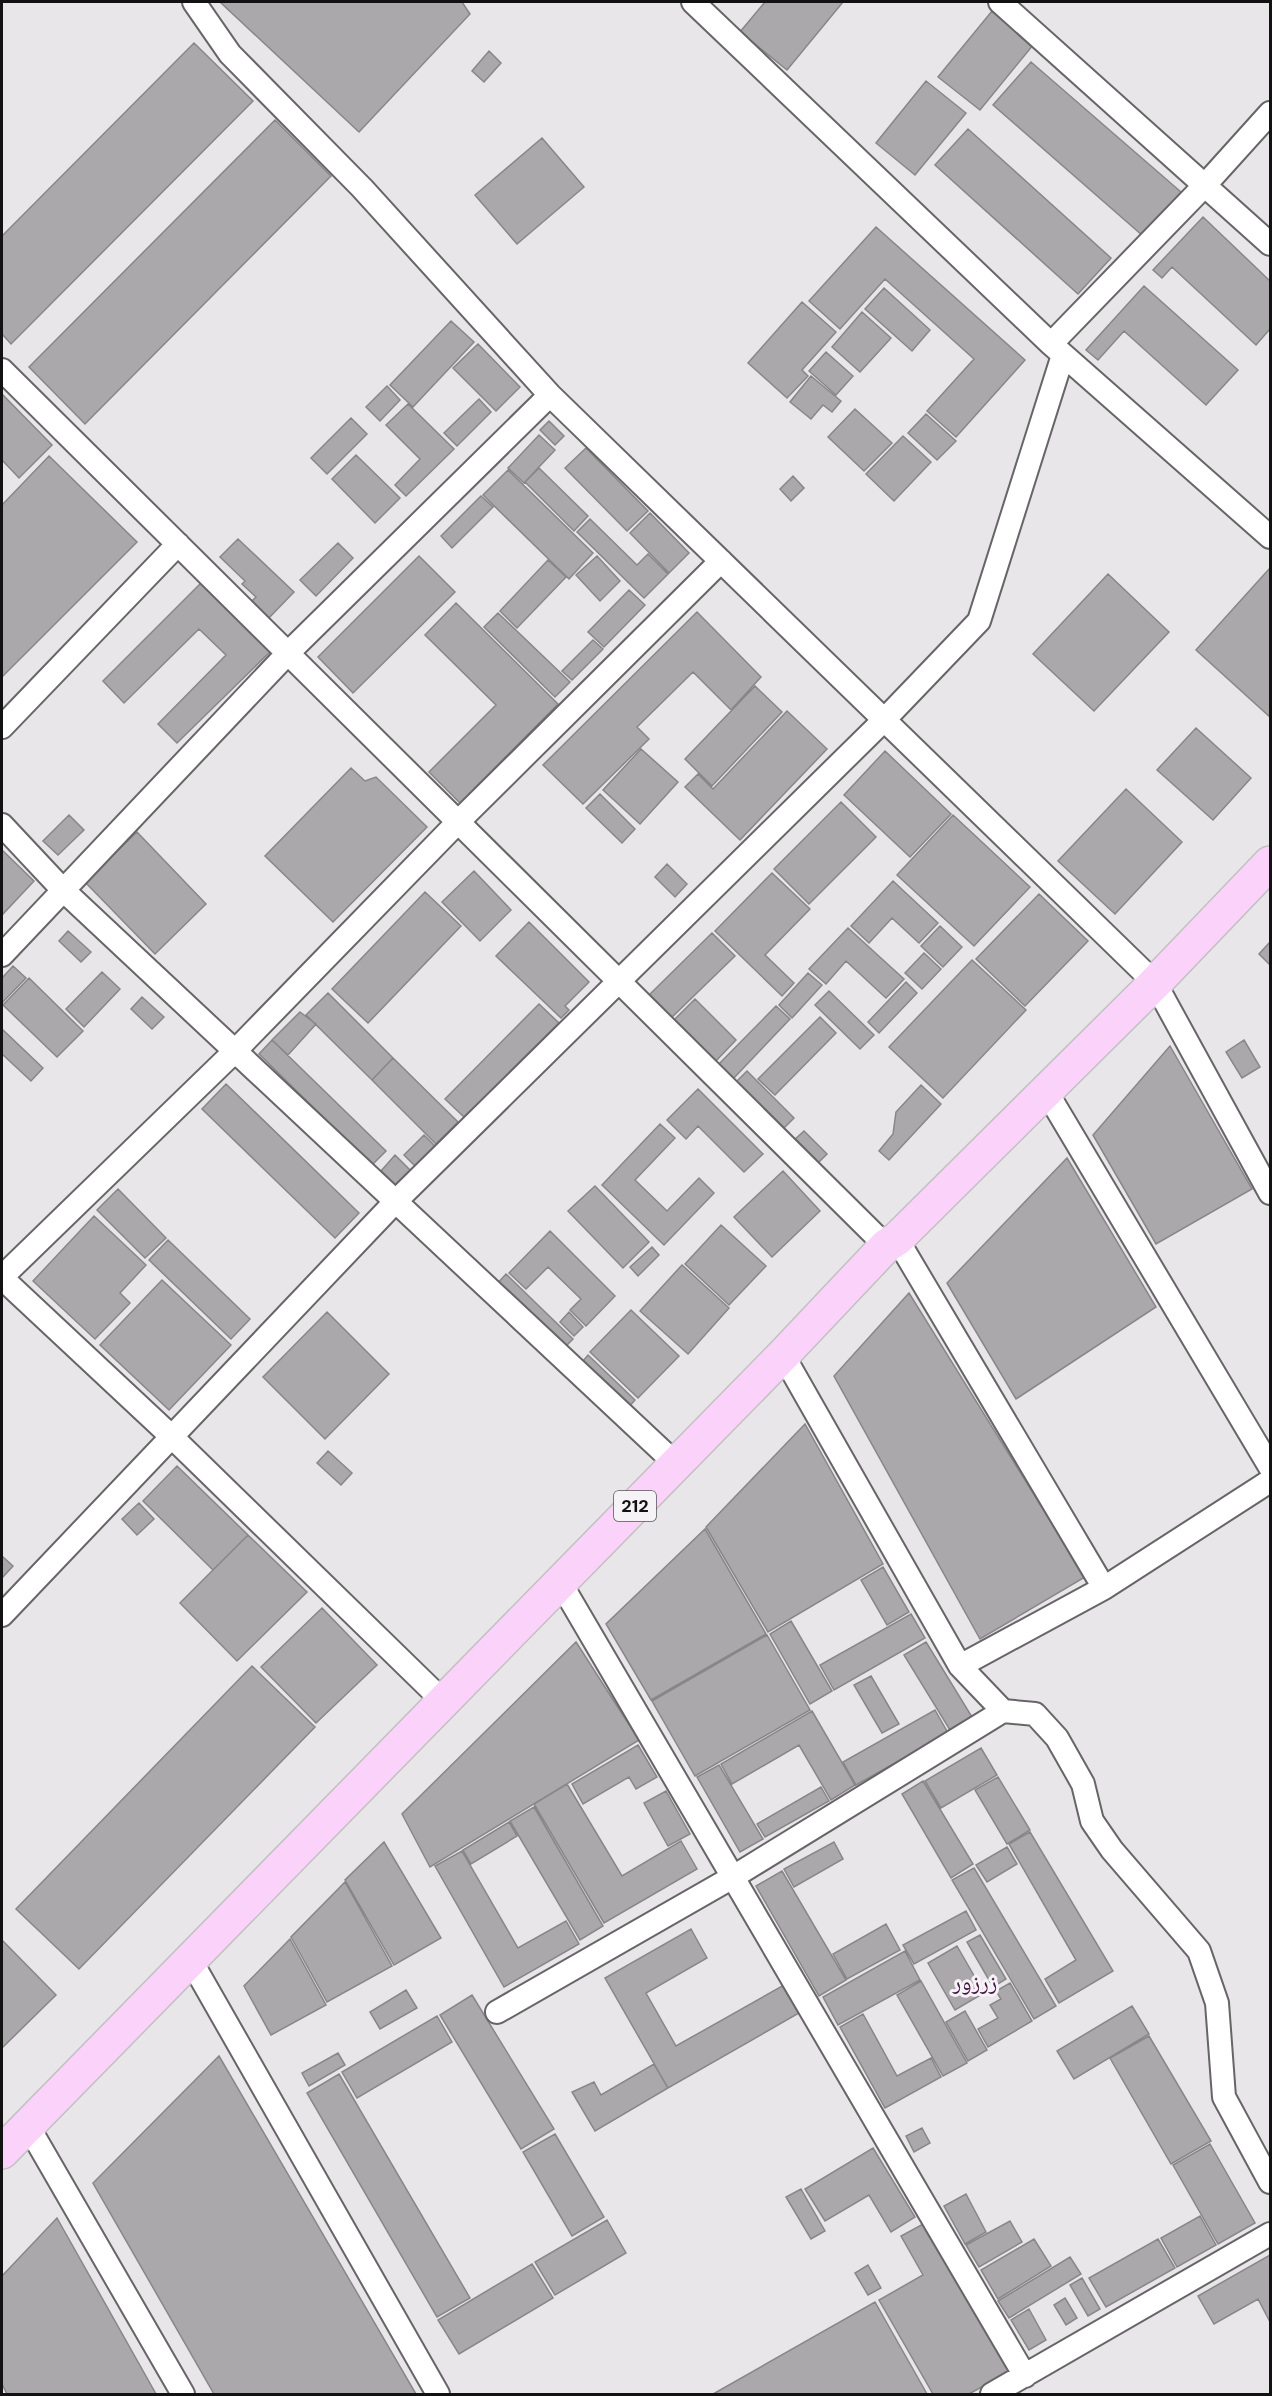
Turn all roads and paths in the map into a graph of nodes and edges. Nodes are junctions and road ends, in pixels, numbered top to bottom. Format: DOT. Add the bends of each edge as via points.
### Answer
graph roads {
  1 [pos="194,2"];
  2 [pos="693,2"];
  3 [pos="1000,2"];
  4 [pos="1270,113"];
  5 [pos="1206,184"];
  6 [pos="1270,244"];
  7 [pos="1057,349"];
  8 [pos="2,370"];
  9 [pos="550,395"];
  10 [pos="1270,537"];
  11 [pos="177,544"];
  12 [pos="721,561"];
  13 [pos="288,653"];
  14 [pos="885,719"];
  15 [pos="2,727"];
  16 [pos="458,822"];
  17 [pos="2,825"];
  18 [pos="1270,863"];
  19 [pos="63,889"];
  20 [pos="2,955"];
  21 [pos="620,981"];
  22 [pos="1155,982"];
  23 [pos="236,1051"];
  24 [pos="1046,1090"];
  25 [pos="1270,1193"];
  26 [pos="396,1201"];
  27 [pos="892,1242"];
  28 [pos="2,1278"];
  29 [pos="783,1355"];
  30 [pos="171,1436"];
  31 [pos="676,1464"];
  32 [pos="1270,1467"];
  33 [pos="1270,1481"];
  34 [pos="560,1582"];
  35 [pos="1104,1588"];
  36 [pos="2,1615"];
  37 [pos="960,1666"];
  38 [pos="442,1701"];
  39 [pos="1003,1711"];
  40 [pos="733,1877"];
  41 [pos="190,1959"];
  42 [pos="497,2012"];
  43 [pos="28,2126"];
  44 [pos="2,2152"];
  45 [pos="1270,2182"];
  46 [pos="1270,2234"];
  47 [pos="1025,2376"];
  48 [pos="183,2394"];
  49 [pos="438,2394"];
  50 [pos="992,2394"];
  1 -- 9 [label="street" via="230,54 362,188"];
  2 -- 7 [label="street"];
  3 -- 5 [label="street"];
  4 -- 5 [label="street"];
  5 -- 6 [label="street"];
  5 -- 7 [label="street"];
  7 -- 10 [label="street"];
  7 -- 14 [label="street" via="979,621"];
  8 -- 11 [label="street"];
  9 -- 12 [label="street"];
  9 -- 13 [label="street"];
  11 -- 13 [label="street"];
  11 -- 15 [label="street"];
  12 -- 14 [label="street"];
  12 -- 16 [label="street"];
  13 -- 16 [label="street"];
  13 -- 19 [label="street"];
  14 -- 21 [label="street"];
  14 -- 22 [label="street"];
  16 -- 21 [label="street"];
  16 -- 23 [label="street"];
  17 -- 19 [label="street"];
  18 -- 22 [label="main road, 212"];
  19 -- 20 [label="street"];
  19 -- 23 [label="street"];
  21 -- 26 [label="street"];
  21 -- 27 [label="street"];
  22 -- 24 [label="main road, 212"];
  22 -- 25 [label="street"];
  23 -- 26 [label="street"];
  23 -- 28 [label="street"];
  24 -- 27 [label="main road, 212"];
  24 -- 32 [label="street"];
  26 -- 30 [label="street"];
  26 -- 31 [label="street"];
  27 -- 29 [label="main road, 212"];
  27 -- 35 [label="street"];
  28 -- 30 [label="street"];
  29 -- 31 [label="main road, 212"];
  29 -- 37 [label="street"];
  30 -- 36 [label="street"];
  30 -- 38 [label="street"];
  31 -- 34 [label="main road, 212"];
  33 -- 35 [label="street"];
  34 -- 38 [label="main road, 212"];
  34 -- 40 [label="street"];
  35 -- 37 [label="street"];
  37 -- 39 [label="street"];
  38 -- 41 [label="main road, 212"];
  39 -- 40 [label="street"];
  39 -- 45 [label="street" via="1035,1714 1057,1738 1083,1784 1092,1821 1199,1951 1217,2003 1224,2097"];
  40 -- 42 [label="street"];
  40 -- 47 [label="street"];
  41 -- 43 [label="main road, 212"];
  41 -- 49 [label="street"];
  43 -- 44 [label="main road, 212"];
  43 -- 48 [label="street"];
  46 -- 47 [label="street"];
  47 -- 50 [label="street"];
}
